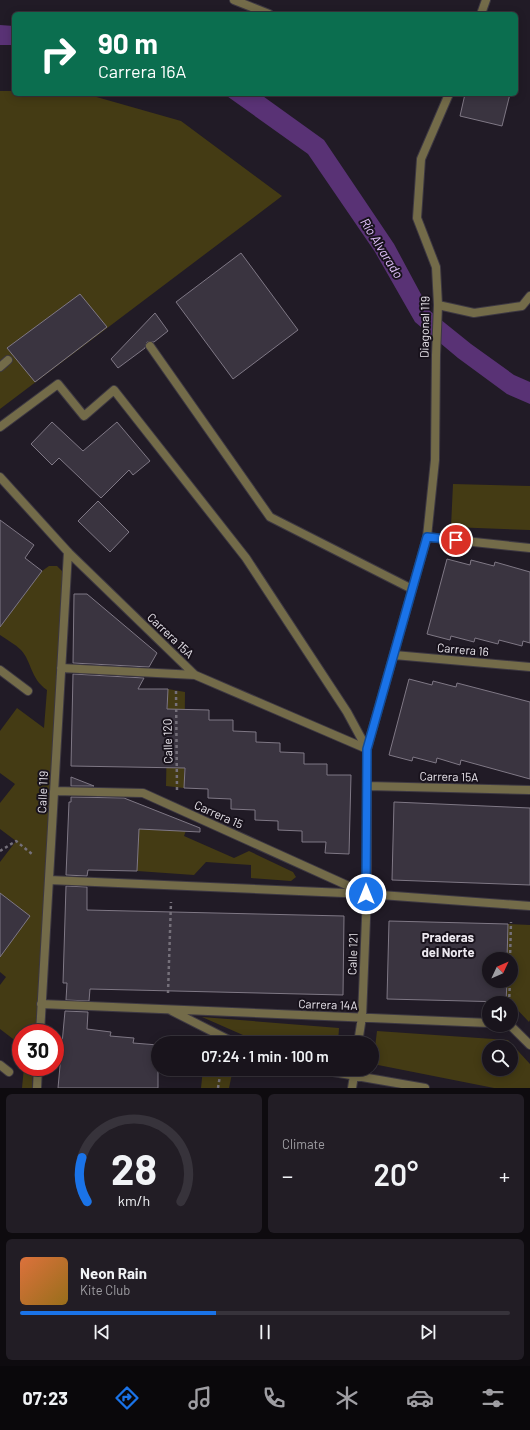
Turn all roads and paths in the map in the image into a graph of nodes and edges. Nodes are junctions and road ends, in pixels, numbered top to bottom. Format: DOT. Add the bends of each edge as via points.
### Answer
graph roads {
  1 [pos="234,0"];
  2 [pos="486,0"];
  3 [pos="264,12"];
  4 [pos="482,12"];
  5 [pos="448,96"];
  6 [pos="530,296"];
  7 [pos="438,309"];
  8 [pos="150,346"];
  9 [pos="8,360"];
  10 [pos="0,367"];
  11 [pos="0,427"];
  12 [pos="0,477"];
  13 [pos="427,537"];
  14 [pos="530,548"];
  15 [pos="68,552"];
  16 [pos="412,590"];
  17 [pos="394,655"];
  18 [pos="530,667"];
  19 [pos="61,668"];
  20 [pos="0,670"];
  21 [pos="176,674"];
  22 [pos="195,675"];
  23 [pos="28,691"];
  24 [pos="367,749"];
  25 [pos="367,786"];
  26 [pos="530,790"];
  27 [pos="54,791"];
  28 [pos="177,808"];
  29 [pos="0,851"];
  30 [pos="49,867"];
  31 [pos="49,880"];
  32 [pos="172,885"];
  33 [pos="366,894"];
  34 [pos="511,905"];
  35 [pos="530,906"];
  36 [pos="510,952"];
  37 [pos="41,1004"];
  38 [pos="167,1009"];
  39 [pos="362,1017"];
  40 [pos="482,1023"];
  41 [pos="40,1024"];
  42 [pos="517,1032"];
  43 [pos="221,1036"];
  44 [pos="359,1036"];
  45 [pos="530,1045"];
  46 [pos="0,1065"];
  47 [pos="9,1072"];
  48 [pos="38,1076"];
  49 [pos="220,1076"];
  50 [pos="354,1076"];
  51 [pos="372,1076"];
  52 [pos="37,1088"];
  53 [pos="218,1088"];
  54 [pos="352,1088"];
  55 [pos="425,1088"];
  1 -- 3 [label="street"];
  2 -- 4 [label="street"];
  5 -- 7 [label="street, Diagonal 119" via="421,159 417,218 436,268"];
  6 -- 7 [label="street" via="522,306 474,312"];
  7 -- 13 [label="street, Diagonal 119" via="435,460"];
  8 -- 16 [label="street" via="270,517"];
  9 -- 10 [label="street"];
  11 -- 24 [label="street" via="58,384 84,416 114,390 246,558 347,712"];
  12 -- 15 [label="street, Carrera 15A"];
  13 -- 14 [label="street"];
  13 -- 16 [label="street, Calle 121"];
  15 -- 19 [label="street, Calle 119"];
  15 -- 22 [label="street, Carrera 15A"];
  16 -- 17 [label="street, Calle 121"];
  17 -- 18 [label="street, Carrera 16"];
  17 -- 24 [label="street, Calle 121"];
  19 -- 21 [label="street"];
  19 -- 27 [label="street, Calle 119"];
  20 -- 23 [label="street"];
  21 -- 22 [label="street"];
  21 -- 28 [label="path, Calle 120"];
  22 -- 24 [label="street, Carrera 15A"];
  24 -- 25 [label="street, Calle 121"];
  25 -- 26 [label="street, Carrera 15A"];
  25 -- 33 [label="street, Calle 121"];
  27 -- 28 [label="street, Carrera 15" via="143,793"];
  27 -- 30 [label="street, Calle 119"];
  28 -- 33 [label="street, Carrera 15"];
  29 -- 30 [label="path" via="16,841"];
  30 -- 31 [label="street, Calle 119"];
  31 -- 32 [label="street, Carrera 15"];
  31 -- 37 [label="street, Calle 119"];
  32 -- 33 [label="street, Carrera 15"];
  32 -- 38 [label="path"];
  33 -- 34 [label="street, Carrera 15"];
  33 -- 39 [label="street, Calle 121"];
  34 -- 35 [label="street, Carrera 15"];
  34 -- 36 [label="path"];
  37 -- 38 [label="street, Carrera 14A"];
  37 -- 41 [label="street, Calle 119"];
  38 -- 39 [label="street, Carrera 14A"];
  38 -- 43 [label="street, Carrera 14A"];
  39 -- 40 [label="street, Carrera 14A"];
  39 -- 44 [label="street, Calle 121"];
  42 -- 45 [label="street"];
  46 -- 47 [label="street"];
  48 -- 52 [label="street"];
  49 -- 53 [label="path"];
  50 -- 54 [label="street"];
  51 -- 55 [label="street"];
}
